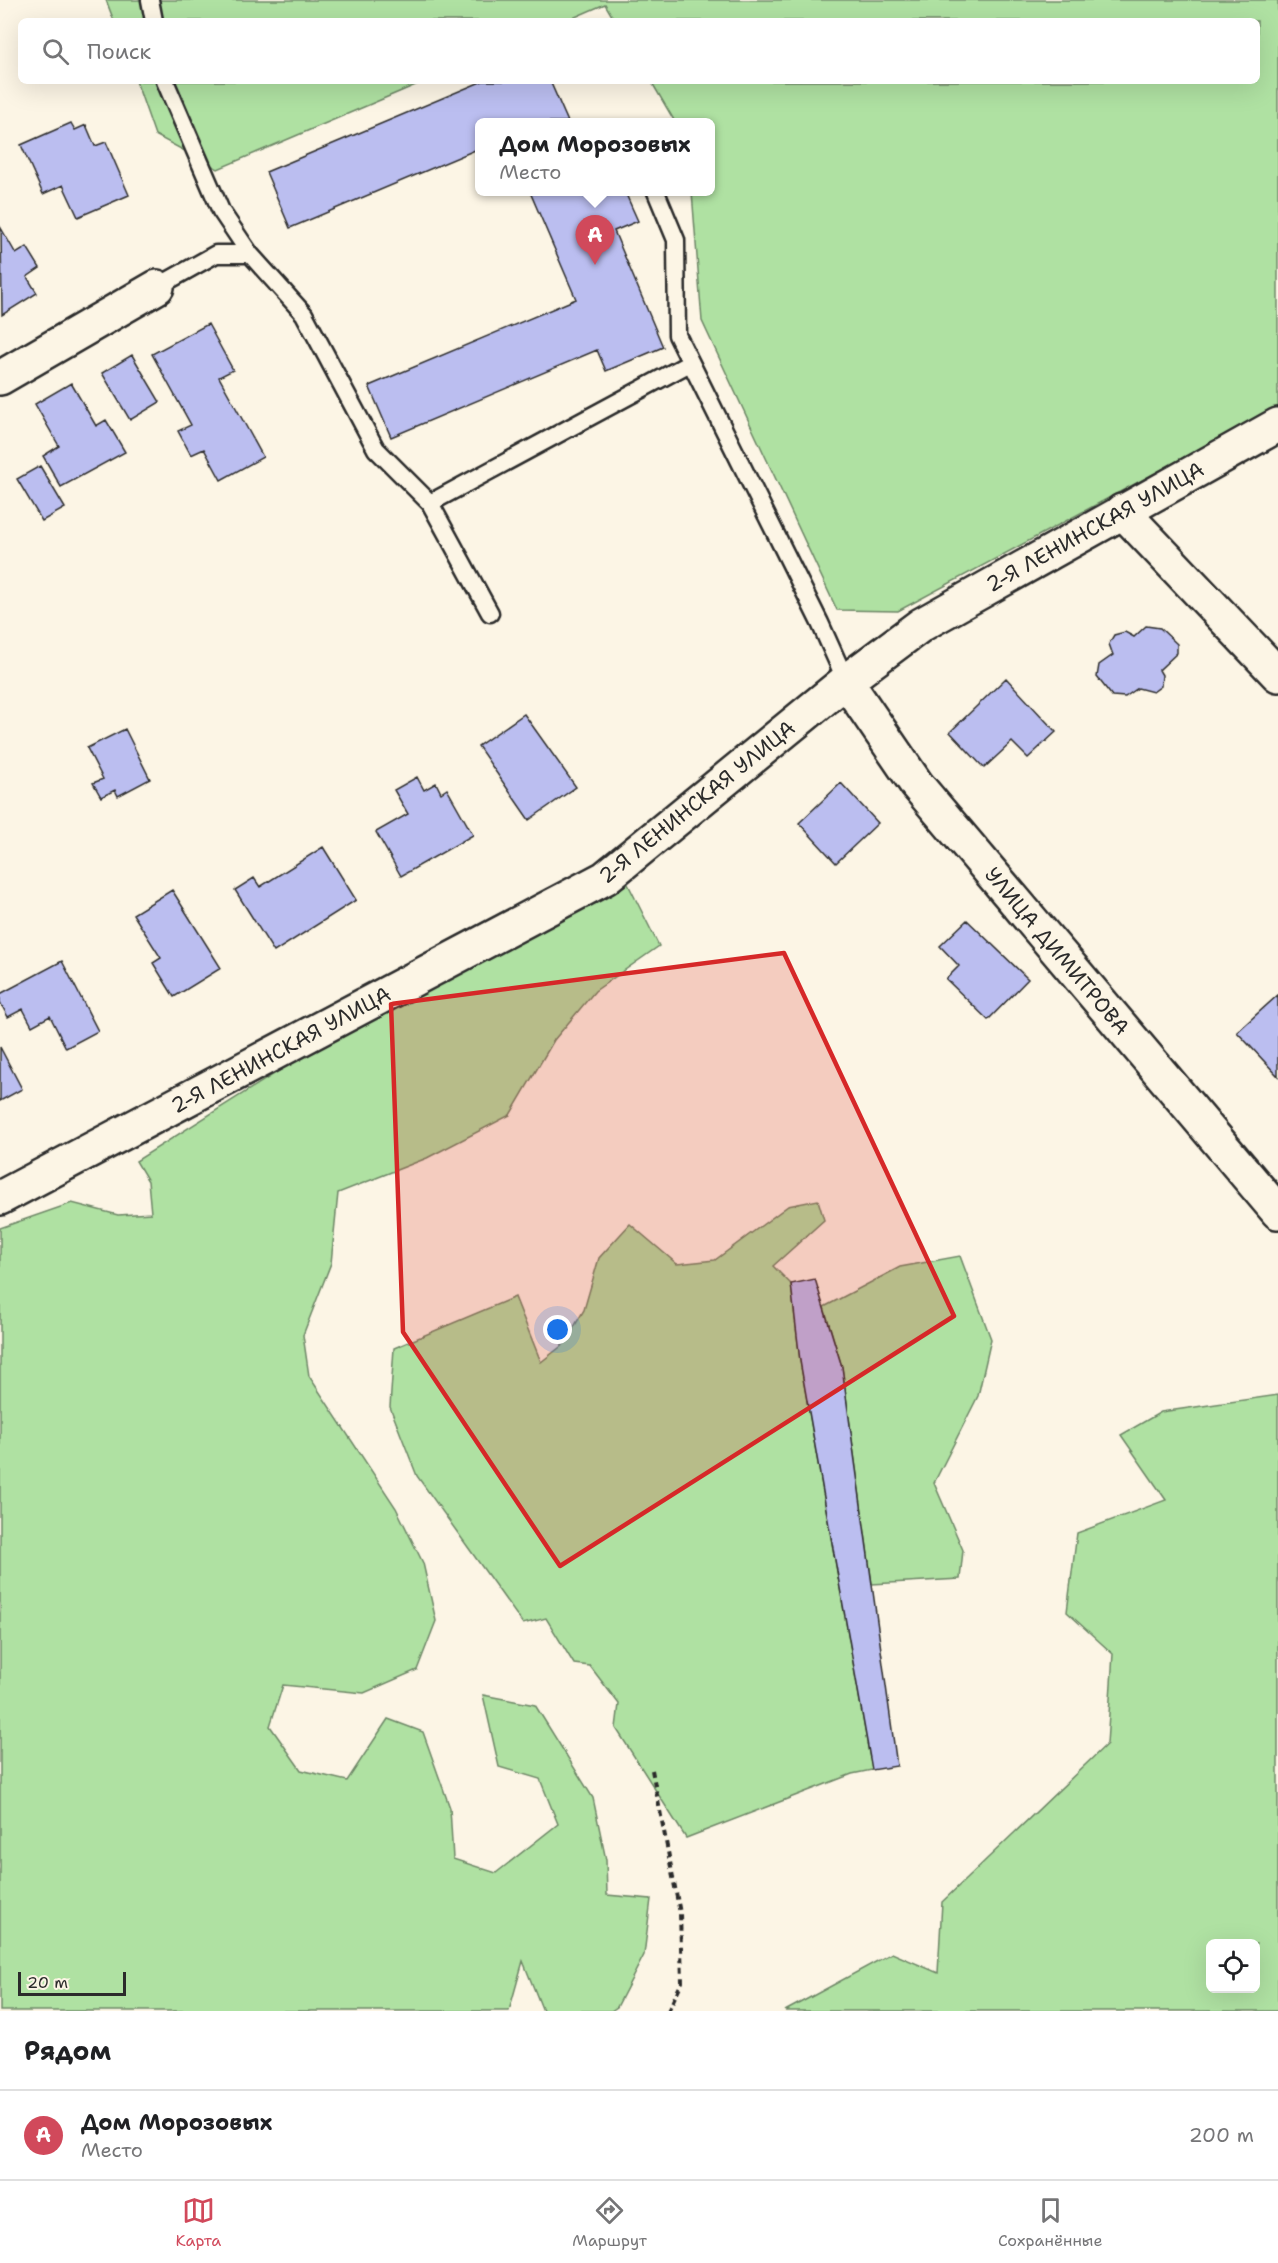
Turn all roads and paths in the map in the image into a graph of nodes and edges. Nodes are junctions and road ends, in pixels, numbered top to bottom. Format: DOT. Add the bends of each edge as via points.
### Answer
graph roads {
  1 [pos="150,0"];
  2 [pos="153,18"];
  3 [pos="166,84"];
  4 [pos="658,196"];
  5 [pos="250,254"];
  6 [pos="157,287"];
  7 [pos="690,363"];
  8 [pos="0,378"];
  9 [pos="1278,424"];
  10 [pos="430,503"];
  11 [pos="1122,511"];
  12 [pos="490,613"];
  13 [pos="1278,675"];
  14 [pos="846,681"];
  15 [pos="0,1198"];
  16 [pos="1278,1212"];
  17 [pos="652,1770"];
  18 [pos="668,2011"];
  1 -- 2 [label="lane"];
  3 -- 5 [label="lane" via="220,212"];
  4 -- 7 [label="lane" via="676,240 677,335"];
  5 -- 6 [label="lane" via="216,254"];
  5 -- 10 [label="lane" via="304,314 376,448"];
  6 -- 8 [label="street"];
  7 -- 10 [label="lane"];
  7 -- 14 [label="lane"];
  9 -- 11 [label="street, 2-Я ЛЕНИНСКАЯ УЛИЦА"];
  10 -- 12 [label="lane"];
  11 -- 13 [label="street"];
  11 -- 14 [label="street, 2-Я ЛЕНИНСКАЯ УЛИЦА" via="921,625"];
  14 -- 15 [label="street, 2-Я ЛЕНИНСКАЯ УЛИЦА" via="605,878"];
  14 -- 16 [label="street, УЛИЦА ДИМИТРОВА" via="917,785"];
  17 -- 18 [label="path" via="680,1913 682,1982"];
}
